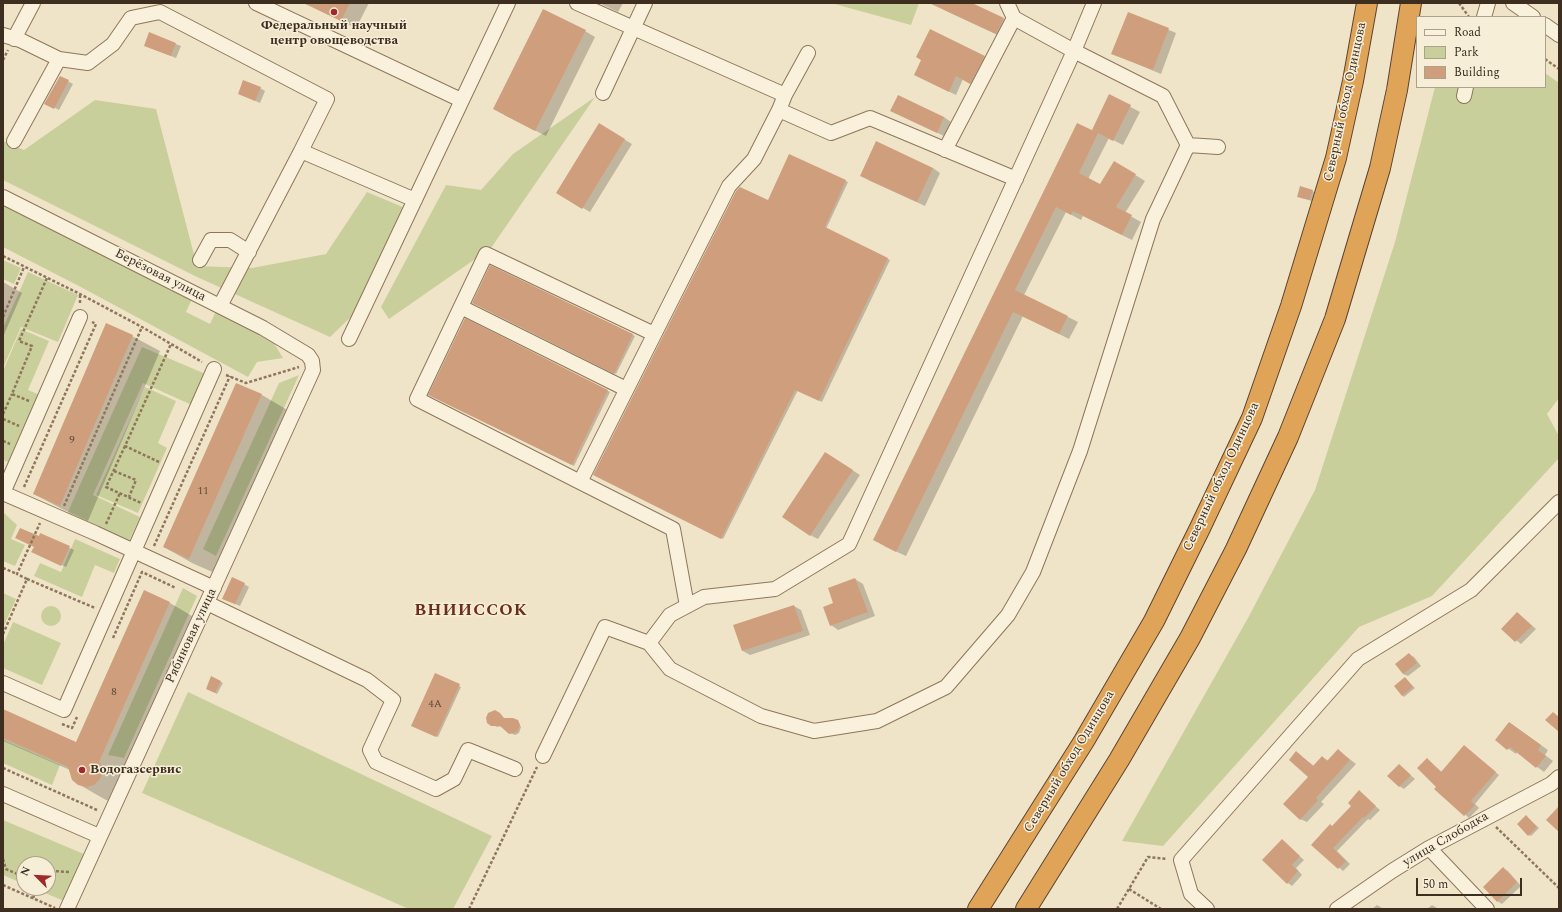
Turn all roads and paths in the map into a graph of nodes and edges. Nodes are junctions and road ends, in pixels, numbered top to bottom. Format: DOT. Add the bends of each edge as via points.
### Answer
graph roads {
  1 [pos="32,3"];
  2 [pos="256,3"];
  3 [pos="508,3"];
  4 [pos="578,3"];
  5 [pos="645,3"];
  6 [pos="1007,3"];
  7 [pos="1094,3"];
  8 [pos="1366,3"];
  9 [pos="1411,3"];
  10 [pos="1459,3"];
  11 [pos="1488,3"];
  12 [pos="1513,3"];
  13 [pos="1468,16"];
  14 [pos="1484,16"];
  15 [pos="1532,16"];
  16 [pos="1014,18"];
  17 [pos="1546,26"];
  18 [pos="633,28"];
  19 [pos="1559,34"];
  20 [pos="9,37"];
  21 [pos="1074,51"];
  22 [pos="808,53"];
  23 [pos="59,59"];
  24 [pos="1546,60"];
  25 [pos="1559,69"];
  26 [pos="603,93"];
  27 [pos="785,95"];
  28 [pos="461,100"];
  29 [pos="779,110"];
  30 [pos="14,141"];
  31 [pos="1188,145"];
  32 [pos="1218,147"];
  33 [pos="945,150"];
  34 [pos="300,151"];
  35 [pos="1016,179"];
  36 [pos="3,197"];
  37 [pos="415,200"];
  38 [pos="249,252"];
  39 [pos="3,256"];
  40 [pos="200,260"];
  41 [pos="24,267"];
  42 [pos="47,278"];
  43 [pos="220,306"];
  44 [pos="461,307"];
  45 [pos="3,317"];
  46 [pos="80,317"];
  47 [pos="142,327"];
  48 [pos="654,334"];
  49 [pos="349,339"];
  50 [pos="171,344"];
  51 [pos="312,361"];
  52 [pos="214,369"];
  53 [pos="230,376"];
  54 [pos="626,389"];
  55 [pos="12,394"];
  56 [pos="41,406"];
  57 [pos="3,414"];
  58 [pos="125,446"];
  59 [pos="171,467"];
  60 [pos="114,471"];
  61 [pos="580,482"];
  62 [pos="4,491"];
  63 [pos="120,493"];
  64 [pos="129,497"];
  65 [pos="1559,502"];
  66 [pos="153,508"];
  67 [pos="45,512"];
  68 [pos="168,515"];
  69 [pos="59,517"];
  70 [pos="104,529"];
  71 [pos="134,551"];
  72 [pos="149,558"];
  73 [pos="3,568"];
  74 [pos="142,572"];
  75 [pos="17,574"];
  76 [pos="27,579"];
  77 [pos="214,588"];
  78 [pos="207,603"];
  79 [pos="687,606"];
  80 [pos="107,613"];
  81 [pos="121,619"];
  82 [pos="3,634"];
  83 [pos="649,643"];
  84 [pos="3,683"];
  85 [pos="543,756"];
  86 [pos="3,768"];
  87 [pos="515,769"];
  88 [pos="1559,777"];
  89 [pos="3,794"];
  90 [pos="1486,817"];
  91 [pos="97,836"];
  92 [pos="1429,848"];
  93 [pos="3,859"];
  94 [pos="1181,860"];
  95 [pos="56,871"];
  96 [pos="72,872"];
  97 [pos="16,873"];
  98 [pos="3,885"];
  99 [pos="1559,888"];
  100 [pos="1129,889"];
  101 [pos="32,898"];
  102 [pos="57,909"];
  103 [pos="67,909"];
  104 [pos="469,909"];
  105 [pos="978,909"];
  106 [pos="1026,909"];
  107 [pos="1117,909"];
  108 [pos="1161,909"];
  109 [pos="1207,909"];
  110 [pos="1337,909"];
  111 [pos="1487,909"];
  1 -- 20 [label="street"];
  2 -- 28 [label="street"];
  3 -- 28 [label="street"];
  4 -- 18 [label="street"];
  5 -- 18 [label="street"];
  6 -- 16 [label="street"];
  7 -- 21 [label="street"];
  8 -- 105 [label="highway, Северный обход Одинцова" via="1353,81 1336,158 1291,306 1252,418 1154,621 1084,741"];
  9 -- 106 [label="highway" via="1397,90 1380,168 1335,319 1288,437 1236,549 1190,638 1119,760"];
  10 -- 13 [label="path"];
  11 -- 14 [label="street"];
  12 -- 15 [label="street"];
  16 -- 21 [label="street"];
  16 -- 33 [label="street"];
  17 -- 19 [label="street"];
  18 -- 26 [label="street"];
  18 -- 27 [label="street"];
  20 -- 23 [label="street"];
  21 -- 31 [label="street" via="1163,96"];
  21 -- 35 [label="street"];
  22 -- 27 [label="street"];
  23 -- 30 [label="street"];
  23 -- 34 [label="street" via="88,63 113,44 131,18 160,12 327,99"];
  24 -- 25 [label="path"];
  27 -- 29 [label="street"];
  28 -- 37 [label="street"];
  29 -- 33 [label="street" via="831,133 870,118"];
  29 -- 48 [label="street" via="754,159 729,186"];
  31 -- 32 [label="street"];
  31 -- 83 [label="street" via="1153,219 1080,451 1033,572 1008,615 946,687 877,721 814,731 761,716 670,669"];
  33 -- 35 [label="street"];
  34 -- 37 [label="street"];
  34 -- 38 [label="street"];
  35 -- 79 [label="street" via="849,544 775,588 704,597"];
  36 -- 43 [label="street, Берёзовая улица"];
  37 -- 49 [label="street"];
  38 -- 40 [label="street" via="230,240 211,240"];
  38 -- 43 [label="street"];
  39 -- 41 [label="path"];
  41 -- 42 [label="path"];
  41 -- 45 [label="path"];
  42 -- 47 [label="path"];
  42 -- 55 [label="path" via="19,341 32,346"];
  43 -- 51 [label="street, Берёзовая улица" via="263,328"];
  44 -- 48 [label="street" via="486,254"];
  44 -- 54 [label="street"];
  44 -- 61 [label="street" via="417,399"];
  46 -- 56 [label="street"];
  46 -- 62 [label="path" via="96,324 21,493"];
  47 -- 50 [label="path"];
  47 -- 69 [label="path"];
  48 -- 54 [label="street"];
  50 -- 52 [label="path"];
  50 -- 58 [label="path"];
  51 -- 53 [label="path" via="246,383"];
  51 -- 77 [label="street, Рябиновая улица" via="313,370"];
  52 -- 53 [label="path"];
  52 -- 59 [label="street"];
  53 -- 68 [label="path"];
  54 -- 61 [label="street"];
  55 -- 56 [label="path"];
  55 -- 57 [label="path"];
  56 -- 62 [label="street"];
  58 -- 59 [label="path"];
  58 -- 60 [label="path"];
  59 -- 66 [label="street"];
  60 -- 63 [label="path" via="106,487"];
  60 -- 64 [label="path" via="136,480"];
  61 -- 79 [label="street" via="673,529"];
  62 -- 67 [label="street"];
  63 -- 64 [label="path"];
  63 -- 70 [label="path"];
  64 -- 66 [label="path"];
  65 -- 94 [label="street" via="1471,590 1358,659"];
  66 -- 68 [label="path"];
  66 -- 71 [label="street"];
  67 -- 69 [label="street"];
  67 -- 75 [label="path"];
  68 -- 72 [label="path"];
  69 -- 71 [label="street"];
  71 -- 72 [label="street"];
  71 -- 80 [label="street"];
  72 -- 74 [label="path"];
  72 -- 77 [label="street"];
  73 -- 75 [label="path"];
  75 -- 76 [label="path"];
  76 -- 80 [label="path"];
  76 -- 82 [label="path"];
  77 -- 78 [label="street, Рябиновая улица"];
  78 -- 87 [label="street" via="367,680 394,700 370,750 376,762 436,789 454,779 468,750"];
  78 -- 91 [label="street, Рябиновая улица"];
  79 -- 83 [label="street" via="670,615"];
  80 -- 81 [label="path"];
  80 -- 84 [label="street" via="64,710"];
  83 -- 85 [label="street" via="605,626"];
  85 -- 104 [label="path"];
  86 -- 91 [label="path" via="102,812"];
  88 -- 90 [label="street, улица Слободка" via="1551,784"];
  89 -- 91 [label="street"];
  90 -- 92 [label="street, улица Слободка"];
  90 -- 99 [label="path"];
  91 -- 103 [label="street, Рябиновая улица"];
  92 -- 110 [label="street, улица Слободка"];
  92 -- 111 [label="street"];
  93 -- 97 [label="path" via="6,869"];
  94 -- 100 [label="path" via="1148,857"];
  94 -- 109 [label="street" via="1191,894"];
  95 -- 96 [label="path"];
  98 -- 101 [label="path"];
  100 -- 107 [label="path"];
  100 -- 108 [label="path"];
  101 -- 102 [label="path"];
}
